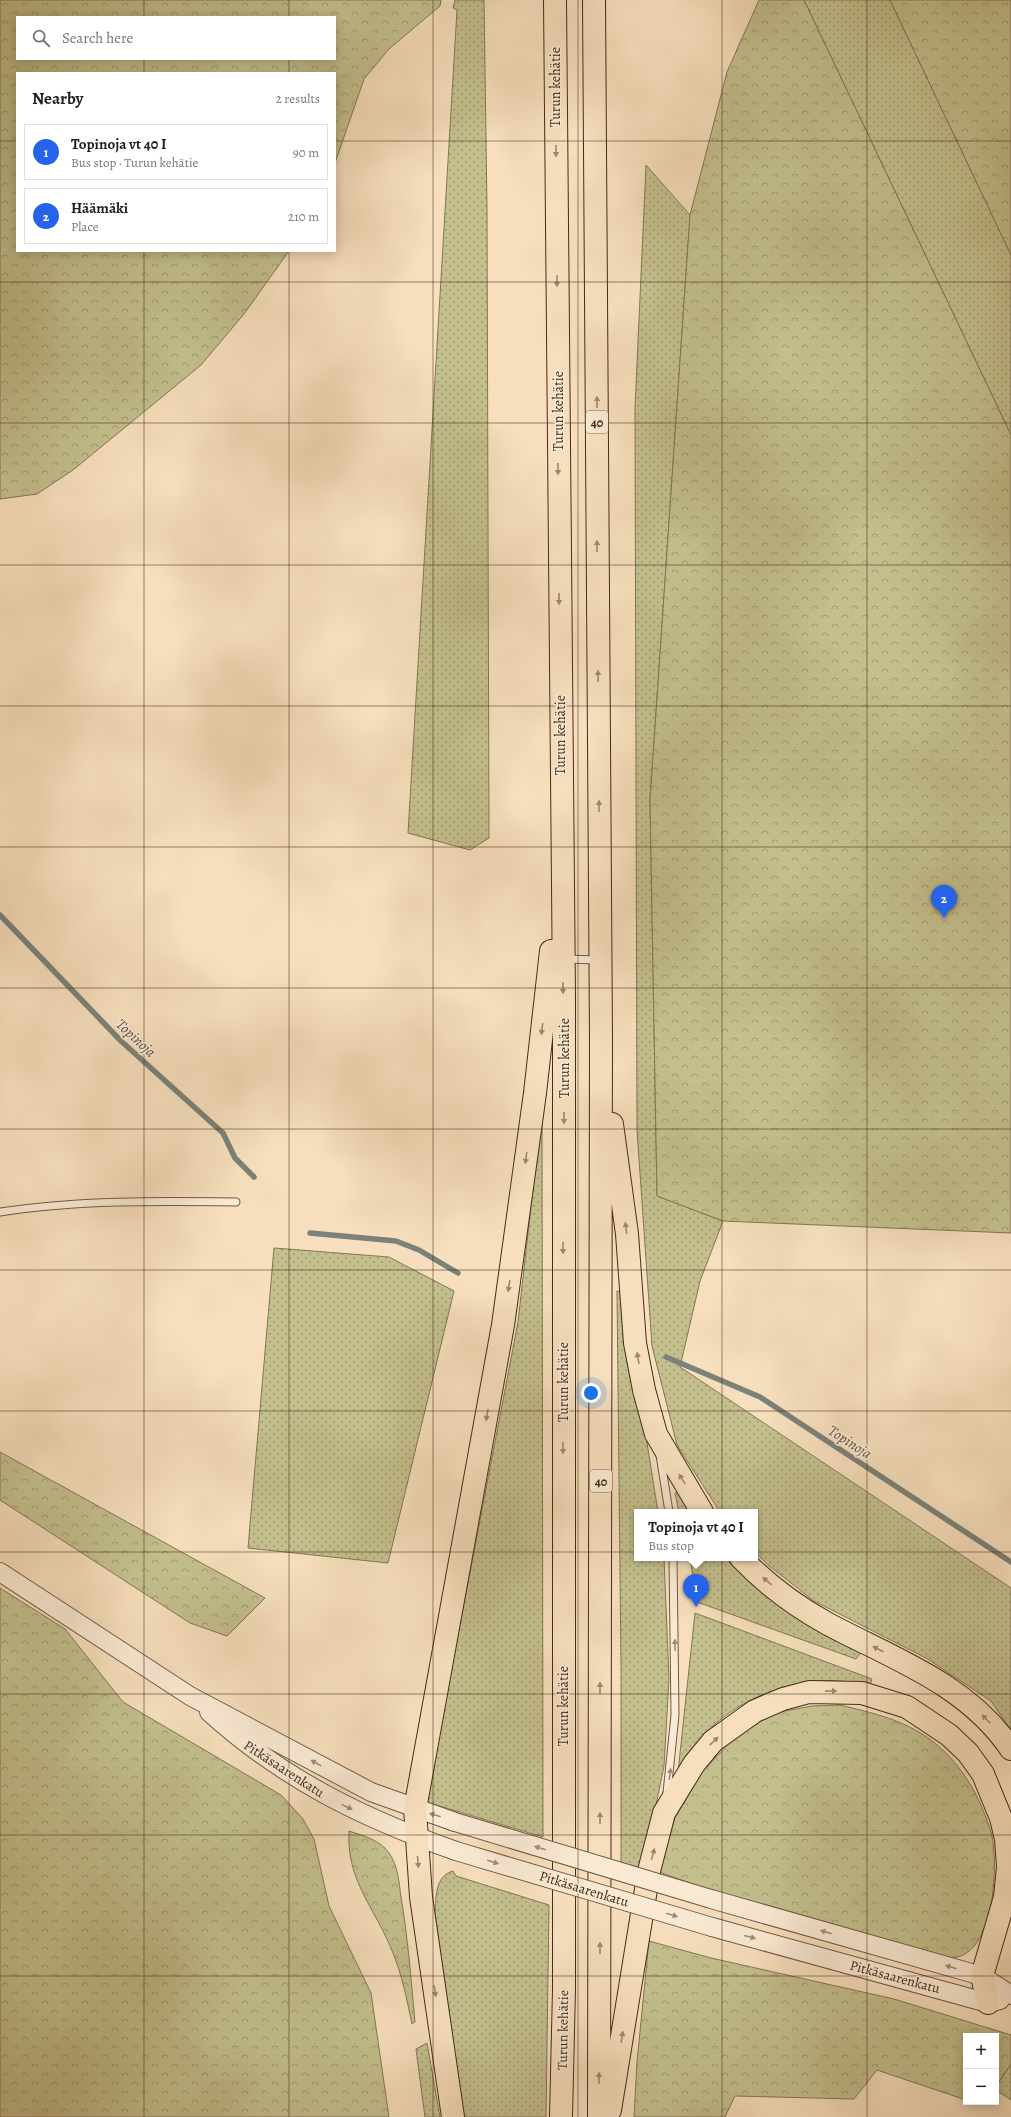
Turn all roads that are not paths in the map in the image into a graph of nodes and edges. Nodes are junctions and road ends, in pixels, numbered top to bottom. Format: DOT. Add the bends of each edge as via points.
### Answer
graph roads {
  1 [pos="555,0"];
  2 [pos="594,0"];
  3 [pos="561,865"];
  4 [pos="563,959"];
  5 [pos="600,960"];
  6 [pos="601,1039"];
  7 [pos="236,1202"];
  8 [pos="0,1212"];
  9 [pos="656,1434"];
  10 [pos="668,1509"];
  11 [pos="700,1509"];
  12 [pos="673,1561"];
  13 [pos="744,1561"];
  14 [pos="0,1572"];
  15 [pos="190,1696"];
  16 [pos="1011,1749"];
  17 [pos="415,1809"];
  18 [pos="664,1813"];
  19 [pos="416,1837"];
  20 [pos="982,1976"];
  21 [pos="1011,1995"];
  22 [pos="1011,1998"];
  23 [pos="988,2003"];
  24 [pos="453,2117"];
  25 [pos="561,2117"];
  26 [pos="599,2117"];
  27 [pos="609,2117"];
  1 -- 3 [label="highway, Turun kehätie, one-way"];
  5 -- 2 [label="highway, 40, one-way"];
  3 -- 4 [label="highway, Turun kehätie"];
  3 -- 17 [label="highway, one-way" via="535,1094 505,1311"];
  4 -- 5 [label="lane"];
  4 -- 25 [label="highway, Turun kehätie, one-way" via="564,1989"];
  5 -- 6 [label="highway, 40"];
  9 -- 6 [label="highway, one-way" via="635,1343 627,1234"];
  26 -- 6 [label="highway, 40, one-way"];
  7 -- 8 [label="lane" via="143,1201 40,1206"];
  9 -- 10 [label="lane"];
  11 -- 9 [label="highway, one-way"];
  18 -- 12 [label="lane, one-way" via="675,1715"];
  16 -- 13 [label="highway, one-way" via="972,1703 916,1668 827,1623 778,1590"];
  14 -- 15 [label="street, Pitkäsaarenkatu"];
  17 -- 15 [label="street, Pitkäsaarenkatu, one-way" via="371,1792"];
  15 -- 19 [label="street, Pitkäsaarenkatu, one-way" via="237,1738 301,1781 330,1799"];
  17 -- 19 [label="highway"];
  20 -- 17 [label="street, Pitkäsaarenkatu, one-way, bridge" via="712,1900"];
  18 -- 20 [label="highway, one-way" via="694,1764 713,1742 755,1711 810,1692 835,1691 862,1693 907,1707 949,1734 968,1753 983,1774 1001,1818 1008,1853 1007,1884"];
  27 -- 18 [label="highway, one-way" via="649,1871"];
  19 -- 23 [label="street, Pitkäsaarenkatu, one-way, bridge" via="712,1927"];
  19 -- 24 [label="highway, one-way" via="421,1897"];
  20 -- 21 [label="street, Pitkäsaarenkatu"];
  20 -- 23 [label="highway"];
  22 -- 23 [label="street, Pitkäsaarenkatu"];
}
